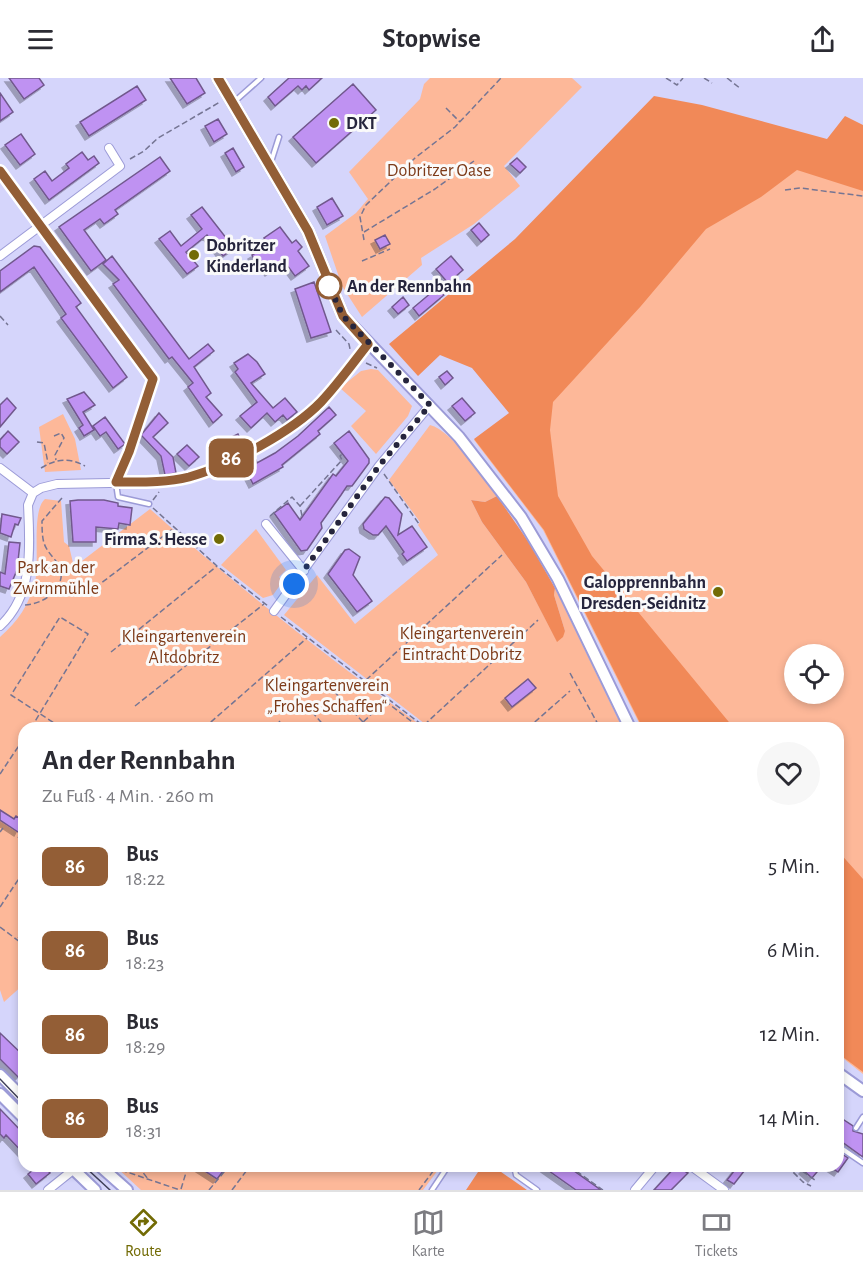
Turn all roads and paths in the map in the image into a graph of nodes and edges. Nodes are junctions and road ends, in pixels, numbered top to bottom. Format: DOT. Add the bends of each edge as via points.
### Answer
graph roads {
  1 [pos="218,78"];
  2 [pos="261,78"];
  3 [pos="501,78"];
  4 [pos="666,78"];
  5 [pos="683,78"];
  6 [pos="704,78"];
  7 [pos="727,78"];
  8 [pos="712,84"];
  9 [pos="677,85"];
  10 [pos="675,88"];
  11 [pos="741,89"];
  12 [pos="220,102"];
  13 [pos="233,103"];
  14 [pos="446,108"];
  15 [pos="460,122"];
  16 [pos="279,137"];
  17 [pos="109,148"];
  18 [pos="130,159"];
  19 [pos="474,161"];
  20 [pos="270,166"];
  21 [pos="0,171"];
  22 [pos="786,190"];
  23 [pos="863,196"];
  24 [pos="40,225"];
  25 [pos="363,232"];
  26 [pos="364,240"];
  27 [pos="390,249"];
  28 [pos="1,254"];
  29 [pos="362,261"];
  30 [pos="0,316"];
  31 [pos="8,325"];
  32 [pos="336,330"];
  33 [pos="368,344"];
  34 [pos="348,353"];
  35 [pos="358,356"];
  36 [pos="380,369"];
  37 [pos="430,405"];
  38 [pos="54,436"];
  39 [pos="37,442"];
  40 [pos="55,454"];
  41 [pos="342,454"];
  42 [pos="46,457"];
  43 [pos="57,460"];
  44 [pos="342,460"];
  45 [pos="48,464"];
  46 [pos="346,464"];
  47 [pos="84,466"];
  48 [pos="379,466"];
  49 [pos="0,468"];
  50 [pos="41,468"];
  51 [pos="116,482"];
  52 [pos="161,482"];
  53 [pos="33,493"];
  54 [pos="62,498"];
  55 [pos="149,504"];
  56 [pos="300,506"];
  57 [pos="302,516"];
  58 [pos="38,520"];
  59 [pos="42,521"];
  60 [pos="266,524"];
  61 [pos="419,524"];
  62 [pos="38,527"];
  63 [pos="42,527"];
  64 [pos="175,528"];
  65 [pos="502,555"];
  66 [pos="217,566"];
  67 [pos="304,571"];
  68 [pos="88,593"];
  69 [pos="264,603"];
  70 [pos="24,605"];
  71 [pos="274,611"];
  72 [pos="538,620"];
  73 [pos="0,626"];
  74 [pos="308,637"];
  75 [pos="111,652"];
  76 [pos="570,673"];
  77 [pos="365,681"];
  78 [pos="328,685"];
  79 [pos="570,691"];
  80 [pos="387,698"];
  81 [pos="385,701"];
  82 [pos="306,705"];
  83 [pos="135,706"];
  84 [pos="40,713"];
  85 [pos="35,722"];
  86 [pos="53,722"];
  87 [pos="211,722"];
  88 [pos="321,722"];
  89 [pos="363,722"];
  90 [pos="412,722"];
  91 [pos="418,722"];
  92 [pos="429,722"];
  93 [pos="535,722"];
  94 [pos="597,722"];
  95 [pos="627,722"];
  96 [pos="18,747"];
  97 [pos="0,774"];
  98 [pos="3,828"];
  99 [pos="0,832"];
  100 [pos="18,880"];
  101 [pos="0,907"];
  102 [pos="0,927"];
  103 [pos="17,939"];
  104 [pos="0,1075"];
  105 [pos="844,1077"];
  106 [pos="863,1091"];
  107 [pos="18,1093"];
  108 [pos="0,1094"];
  109 [pos="18,1112"];
  110 [pos="863,1118"];
  111 [pos="856,1128"];
  112 [pos="844,1147"];
  113 [pos="863,1163"];
  114 [pos="67,1172"];
  115 [pos="75,1172"];
  116 [pos="107,1172"];
  117 [pos="126,1172"];
  118 [pos="143,1172"];
  119 [pos="186,1172"];
  120 [pos="224,1172"];
  121 [pos="246,1172"];
  122 [pos="432,1172"];
  123 [pos="444,1172"];
  124 [pos="516,1172"];
  125 [pos="578,1172"];
  126 [pos="650,1172"];
  127 [pos="699,1172"];
  128 [pos="794,1172"];
  129 [pos="804,1172"];
  130 [pos="148,1179"];
  131 [pos="815,1180"];
  132 [pos="811,1186"];
  133 [pos="48,1190"];
  134 [pos="95,1190"];
  135 [pos="127,1190"];
  136 [pos="180,1190"];
  137 [pos="208,1190"];
  138 [pos="232,1190"];
  139 [pos="419,1190"];
  140 [pos="432,1190"];
  141 [pos="537,1190"];
  142 [pos="603,1190"];
  143 [pos="635,1190"];
  144 [pos="724,1190"];
  1 -- 13 [label="main road"];
  2 -- 13 [label="lane"];
  3 -- 15 [label="path"];
  4 -- 9 [label="path"];
  5 -- 9 [label="path"];
  6 -- 8 [label="path"];
  7 -- 11 [label="path"];
  9 -- 10 [label="path"];
  12 -- 18 [label="path"];
  13 -- 20 [label="main road"];
  14 -- 15 [label="path"];
  15 -- 25 [label="path" via="366,205 360,217"];
  16 -- 20 [label="lane"];
  17 -- 24 [label="street" via="120,166"];
  19 -- 25 [label="path"];
  20 -- 33 [label="main road" via="308,231 343,316"];
  21 -- 24 [label="street"];
  22 -- 23 [label="path" via="800,188"];
  24 -- 28 [label="street"];
  24 -- 51 [label="street" via="153,379"];
  25 -- 26 [label="path"];
  27 -- 29 [label="path"];
  30 -- 31 [label="path"];
  32 -- 34 [label="path" via="349,344"];
  33 -- 35 [label="street"];
  33 -- 37 [label="main road"];
  35 -- 36 [label="path" via="369,366"];
  35 -- 52 [label="street" via="320,404 271,441 190,477"];
  37 -- 48 [label="street"];
  37 -- 95 [label="main road" via="535,537"];
  38 -- 40 [label="path" via="61,433 64,438"];
  39 -- 42 [label="path" via="44,442"];
  40 -- 42 [label="path"];
  40 -- 43 [label="path"];
  41 -- 44 [label="path"];
  42 -- 45 [label="path"];
  43 -- 45 [label="path"];
  43 -- 47 [label="path"];
  44 -- 46 [label="path"];
  44 -- 56 [label="path"];
  45 -- 50 [label="path"];
  48 -- 61 [label="path"];
  48 -- 67 [label="street"];
  49 -- 53 [label="street"];
  51 -- 52 [label="street"];
  51 -- 53 [label="street" via="57,484"];
  51 -- 55 [label="lane" via="118,497"];
  52 -- 55 [label="path" via="160,491"];
  53 -- 73 [label="street" via="28,505 27,583 18,605"];
  54 -- 59 [label="path"];
  55 -- 64 [label="path"];
  56 -- 57 [label="path"];
  56 -- 60 [label="path" via="292,497 271,514"];
  58 -- 59 [label="path"];
  59 -- 63 [label="path"];
  60 -- 67 [label="street"];
  62 -- 63 [label="path"];
  63 -- 70 [label="path" via="47,554 60,566 61,578 49,597"];
  64 -- 66 [label="path"];
  64 -- 68 [label="path"];
  65 -- 77 [label="path"];
  66 -- 69 [label="path"];
  66 -- 75 [label="path"];
  67 -- 71 [label="street"];
  69 -- 71 [label="path"];
  69 -- 83 [label="path"];
  71 -- 74 [label="path"];
  72 -- 92 [label="path"];
  74 -- 77 [label="path"];
  74 -- 87 [label="path"];
  76 -- 94 [label="path"];
  77 -- 80 [label="path"];
  78 -- 89 [label="path"];
  79 -- 93 [label="path"];
  80 -- 81 [label="path"];
  80 -- 91 [label="path"];
  81 -- 89 [label="path"];
  81 -- 90 [label="path"];
  82 -- 88 [label="path"];
  84 -- 84 [label="path" via="11,695 60,617 88,634"];
  84 -- 85 [label="path"];
  84 -- 86 [label="path"];
  96 -- 97 [label="path"];
  98 -- 99 [label="path"];
  100 -- 101 [label="path"];
  102 -- 103 [label="path"];
  104 -- 107 [label="main road"];
  105 -- 106 [label="main road"];
  108 -- 109 [label="main road"];
  110 -- 111 [label="lane"];
  112 -- 113 [label="lane"];
  114 -- 133 [label="street"];
  115 -- 134 [label="main road"];
  116 -- 135 [label="main road"];
  117 -- 130 [label="path"];
  118 -- 130 [label="path"];
  119 -- 136 [label="path"];
  120 -- 137 [label="path"];
  121 -- 138 [label="path"];
  122 -- 139 [label="path"];
  123 -- 140 [label="lane"];
  124 -- 141 [label="lane"];
  125 -- 142 [label="path"];
  126 -- 143 [label="street"];
  127 -- 144 [label="street"];
  128 -- 132 [label="path"];
  129 -- 131 [label="path"];
  130 -- 136 [label="path"];
}
